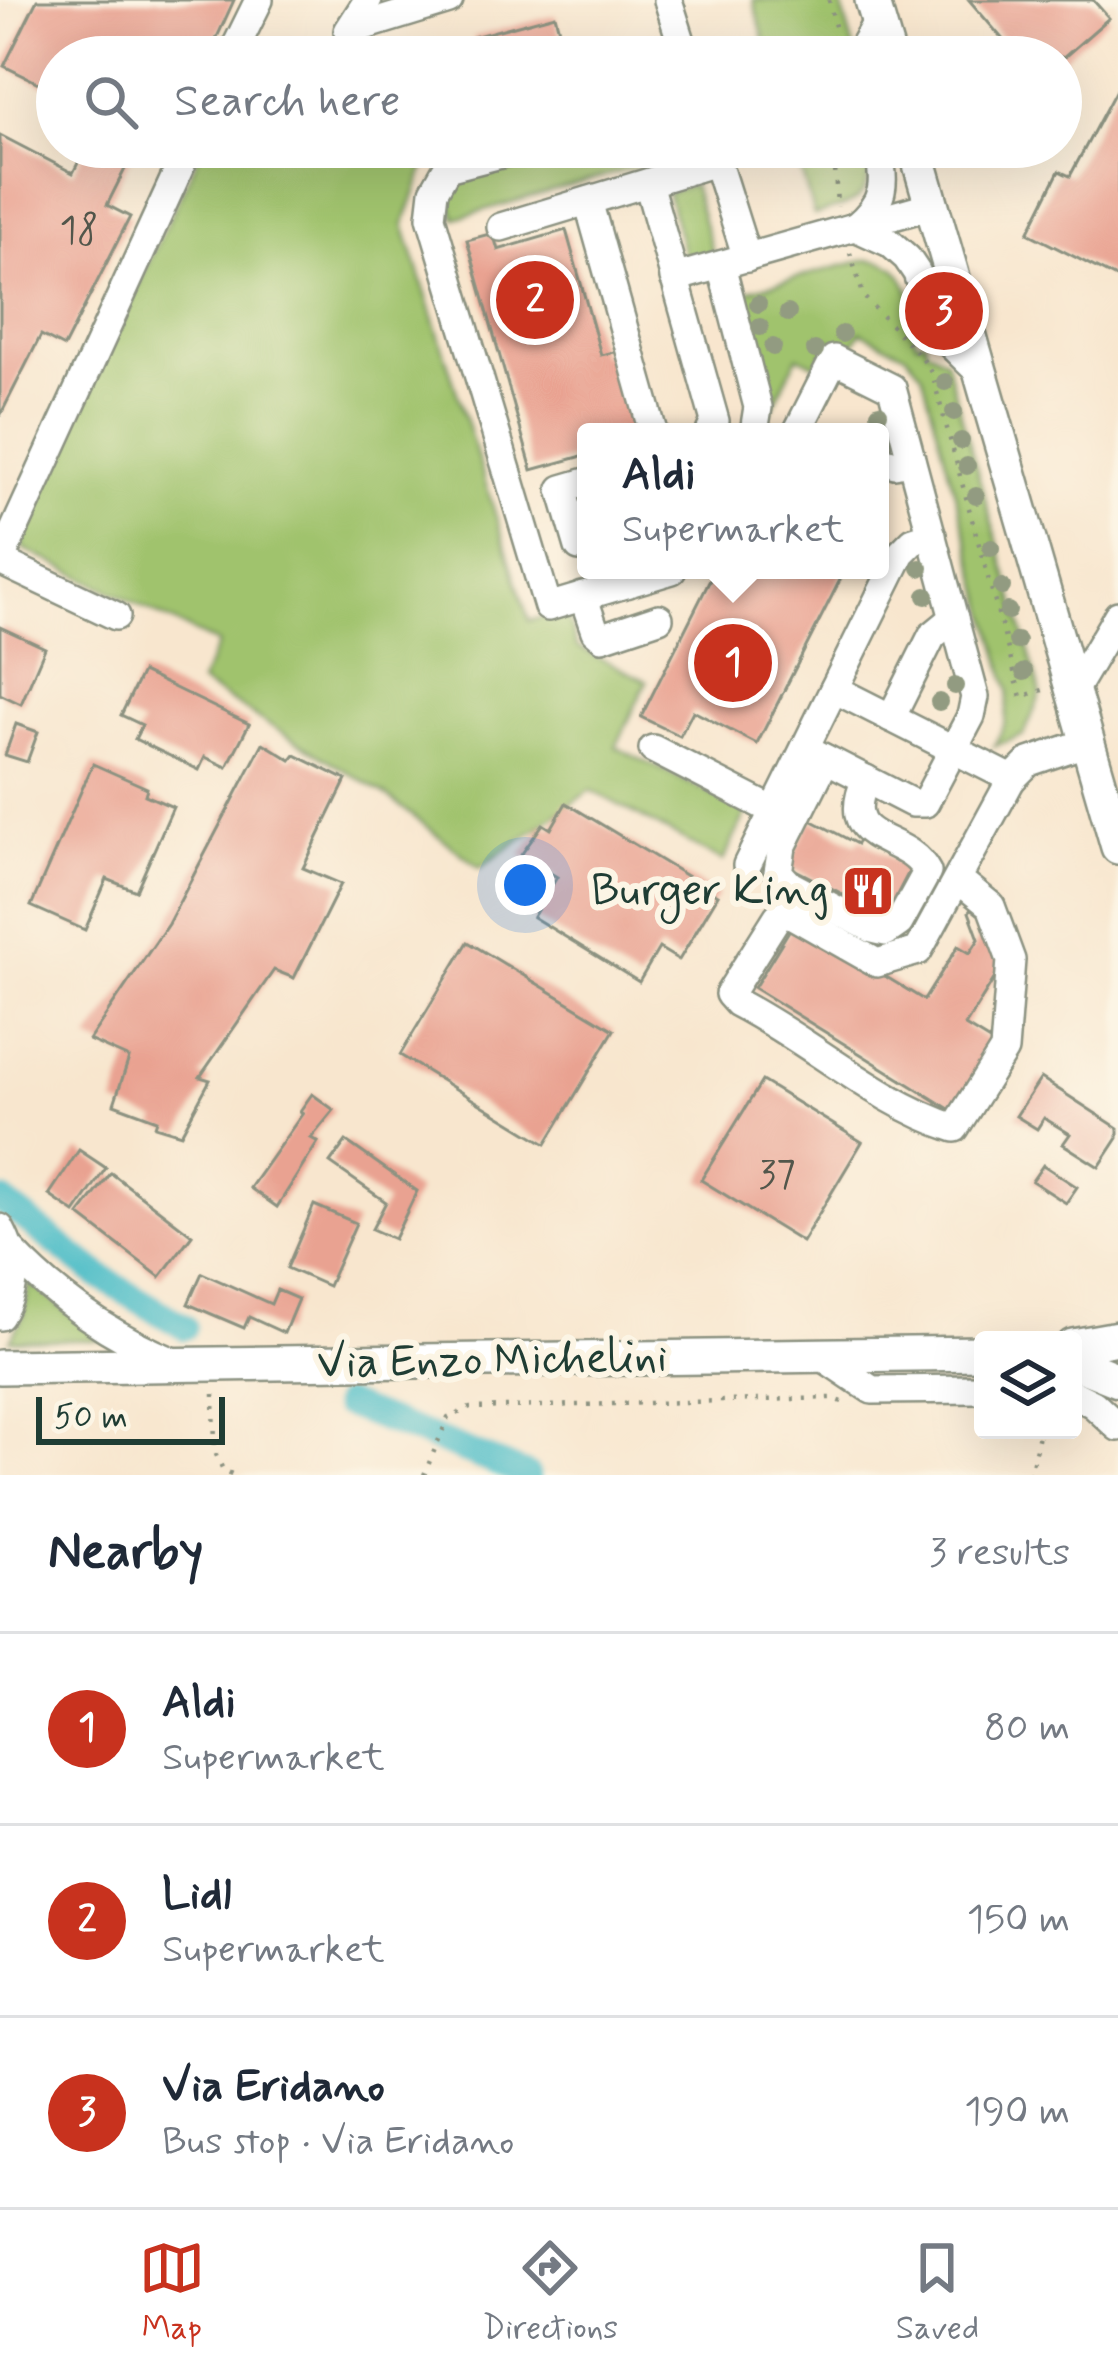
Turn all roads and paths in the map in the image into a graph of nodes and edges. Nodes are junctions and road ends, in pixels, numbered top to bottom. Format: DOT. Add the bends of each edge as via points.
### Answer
graph roads {
  1 [pos="259,0"];
  2 [pos="368,0"];
  3 [pos="448,0"];
  4 [pos="668,0"];
  5 [pos="829,0"];
  6 [pos="241,36"];
  7 [pos="679,36"];
  8 [pos="837,36"];
  9 [pos="179,168"];
  10 [pos="451,168"];
  11 [pos="682,168"];
  12 [pos="717,168"];
  13 [pos="834,168"];
  14 [pos="883,168"];
  15 [pos="921,168"];
  16 [pos="648,183"];
  17 [pos="588,201"];
  18 [pos="932,205"];
  19 [pos="501,227"];
  20 [pos="843,231"];
  21 [pos="734,261"];
  22 [pos="674,278"];
  23 [pos="981,374"];
  24 [pos="650,423"];
  25 [pos="714,423"];
  26 [pos="755,423"];
  27 [pos="811,423"];
  28 [pos="911,460"];
  29 [pos="889,462"];
  30 [pos="577,485"];
  31 [pos="932,536"];
  32 [pos="577,540"];
  33 [pos="891,546"];
  34 [pos="641,579"];
  35 [pos="679,579"];
  36 [pos="878,579"];
  37 [pos="583,596"];
  38 [pos="116,616"];
  39 [pos="1118,616"];
  40 [pos="954,618"];
  41 [pos="1071,686"];
  42 [pos="834,689"];
  43 [pos="891,718"];
  44 [pos="1088,745"];
  45 [pos="652,749"];
  46 [pos="954,750"];
  47 [pos="816,754"];
  48 [pos="1118,769"];
  49 [pos="866,779"];
  50 [pos="1012,779"];
  51 [pos="774,812"];
  52 [pos="1118,844"];
  53 [pos="748,866"];
  54 [pos="959,880"];
  55 [pos="6,1239"];
  56 [pos="0,1316"];
  57 [pos="1118,1338"];
  58 [pos="1082,1344"];
  59 [pos="974,1352"];
  60 [pos="820,1355"];
  61 [pos="198,1366"];
  62 [pos="1082,1366"];
  63 [pos="0,1367"];
  64 [pos="1118,1380"];
  65 [pos="974,1390"];
  66 [pos="1082,1398"];
  67 [pos="858,1403"];
  68 [pos="1118,1427"];
  69 [pos="1038,1439"];
  70 [pos="234,1475"];
  71 [pos="424,1475"];
  72 [pos="1030,1475"];
  1 -- 6 [label="street"];
  2 -- 3 [label="street" via="348,31"];
  4 -- 7 [label="street"];
  5 -- 8 [label="path"];
  9 -- 38 [label="street" via="0,561"];
  10 -- 37 [label="street" via="434,191 431,217 548,607"];
  11 -- 16 [label="street"];
  12 -- 21 [label="street"];
  13 -- 20 [label="path"];
  14 -- 20 [label="street" via="876,208"];
  15 -- 18 [label="main road"];
  16 -- 17 [label="street"];
  16 -- 22 [label="street"];
  17 -- 19 [label="street"];
  17 -- 24 [label="street"];
  18 -- 20 [label="street"];
  18 -- 23 [label="main road"];
  20 -- 21 [label="street"];
  20 -- 23 [label="street" via="890,243 907,258 934,328"];
  20 -- 41 [label="path" via="864,297 932,374 1021,697"];
  21 -- 22 [label="street"];
  21 -- 26 [label="street"];
  22 -- 25 [label="street"];
  23 -- 41 [label="main road"];
  27 -- 28 [label="street" via="834,359 892,388"];
  28 -- 29 [label="street"];
  28 -- 31 [label="street"];
  30 -- 32 [label="street" via="562,489"];
  31 -- 33 [label="street"];
  31 -- 40 [label="street"];
  34 -- 37 [label="street"];
  35 -- 37 [label="street" via="655,627 602,637"];
  36 -- 42 [label="street"];
  39 -- 41 [label="street"];
  40 -- 43 [label="street" via="932,636"];
  40 -- 46 [label="street" via="975,697"];
  41 -- 44 [label="main road"];
  42 -- 43 [label="street"];
  42 -- 47 [label="street"];
  43 -- 46 [label="street"];
  44 -- 48 [label="street"];
  44 -- 50 [label="street" via="1029,762"];
  44 -- 52 [label="main road"];
  45 -- 51 [label="street"];
  46 -- 49 [label="street" via="925,802"];
  46 -- 50 [label="street"];
  47 -- 49 [label="street"];
  47 -- 49 [label="street" via="778,872 886,932 927,872 861,821 857,801"];
  47 -- 51 [label="street"];
  50 -- 54 [label="street"];
  51 -- 53 [label="street"];
  54 -- 54 [label="street" via="918,951 877,963 787,912 778,916 729,994 879,1090 955,1128 1004,1050 1011,960 991,906"];
  55 -- 56 [label="street" via="16,1272"];
  55 -- 61 [label="street" via="40,1281 104,1329"];
  57 -- 58 [label="main road"];
  59 -- 60 [label="main road, Via Enzo Michelini"];
  60 -- 61 [label="main road, Via Enzo Michelini"];
  60 -- 65 [label="street" via="872,1390"];
  61 -- 63 [label="main road, Via Enzo Michelini"];
  61 -- 70 [label="path" via="215,1452"];
  62 -- 64 [label="main road"];
  66 -- 68 [label="street"];
  67 -- 71 [label="path" via="470,1408 448,1418"];
  69 -- 72 [label="path"];
}
